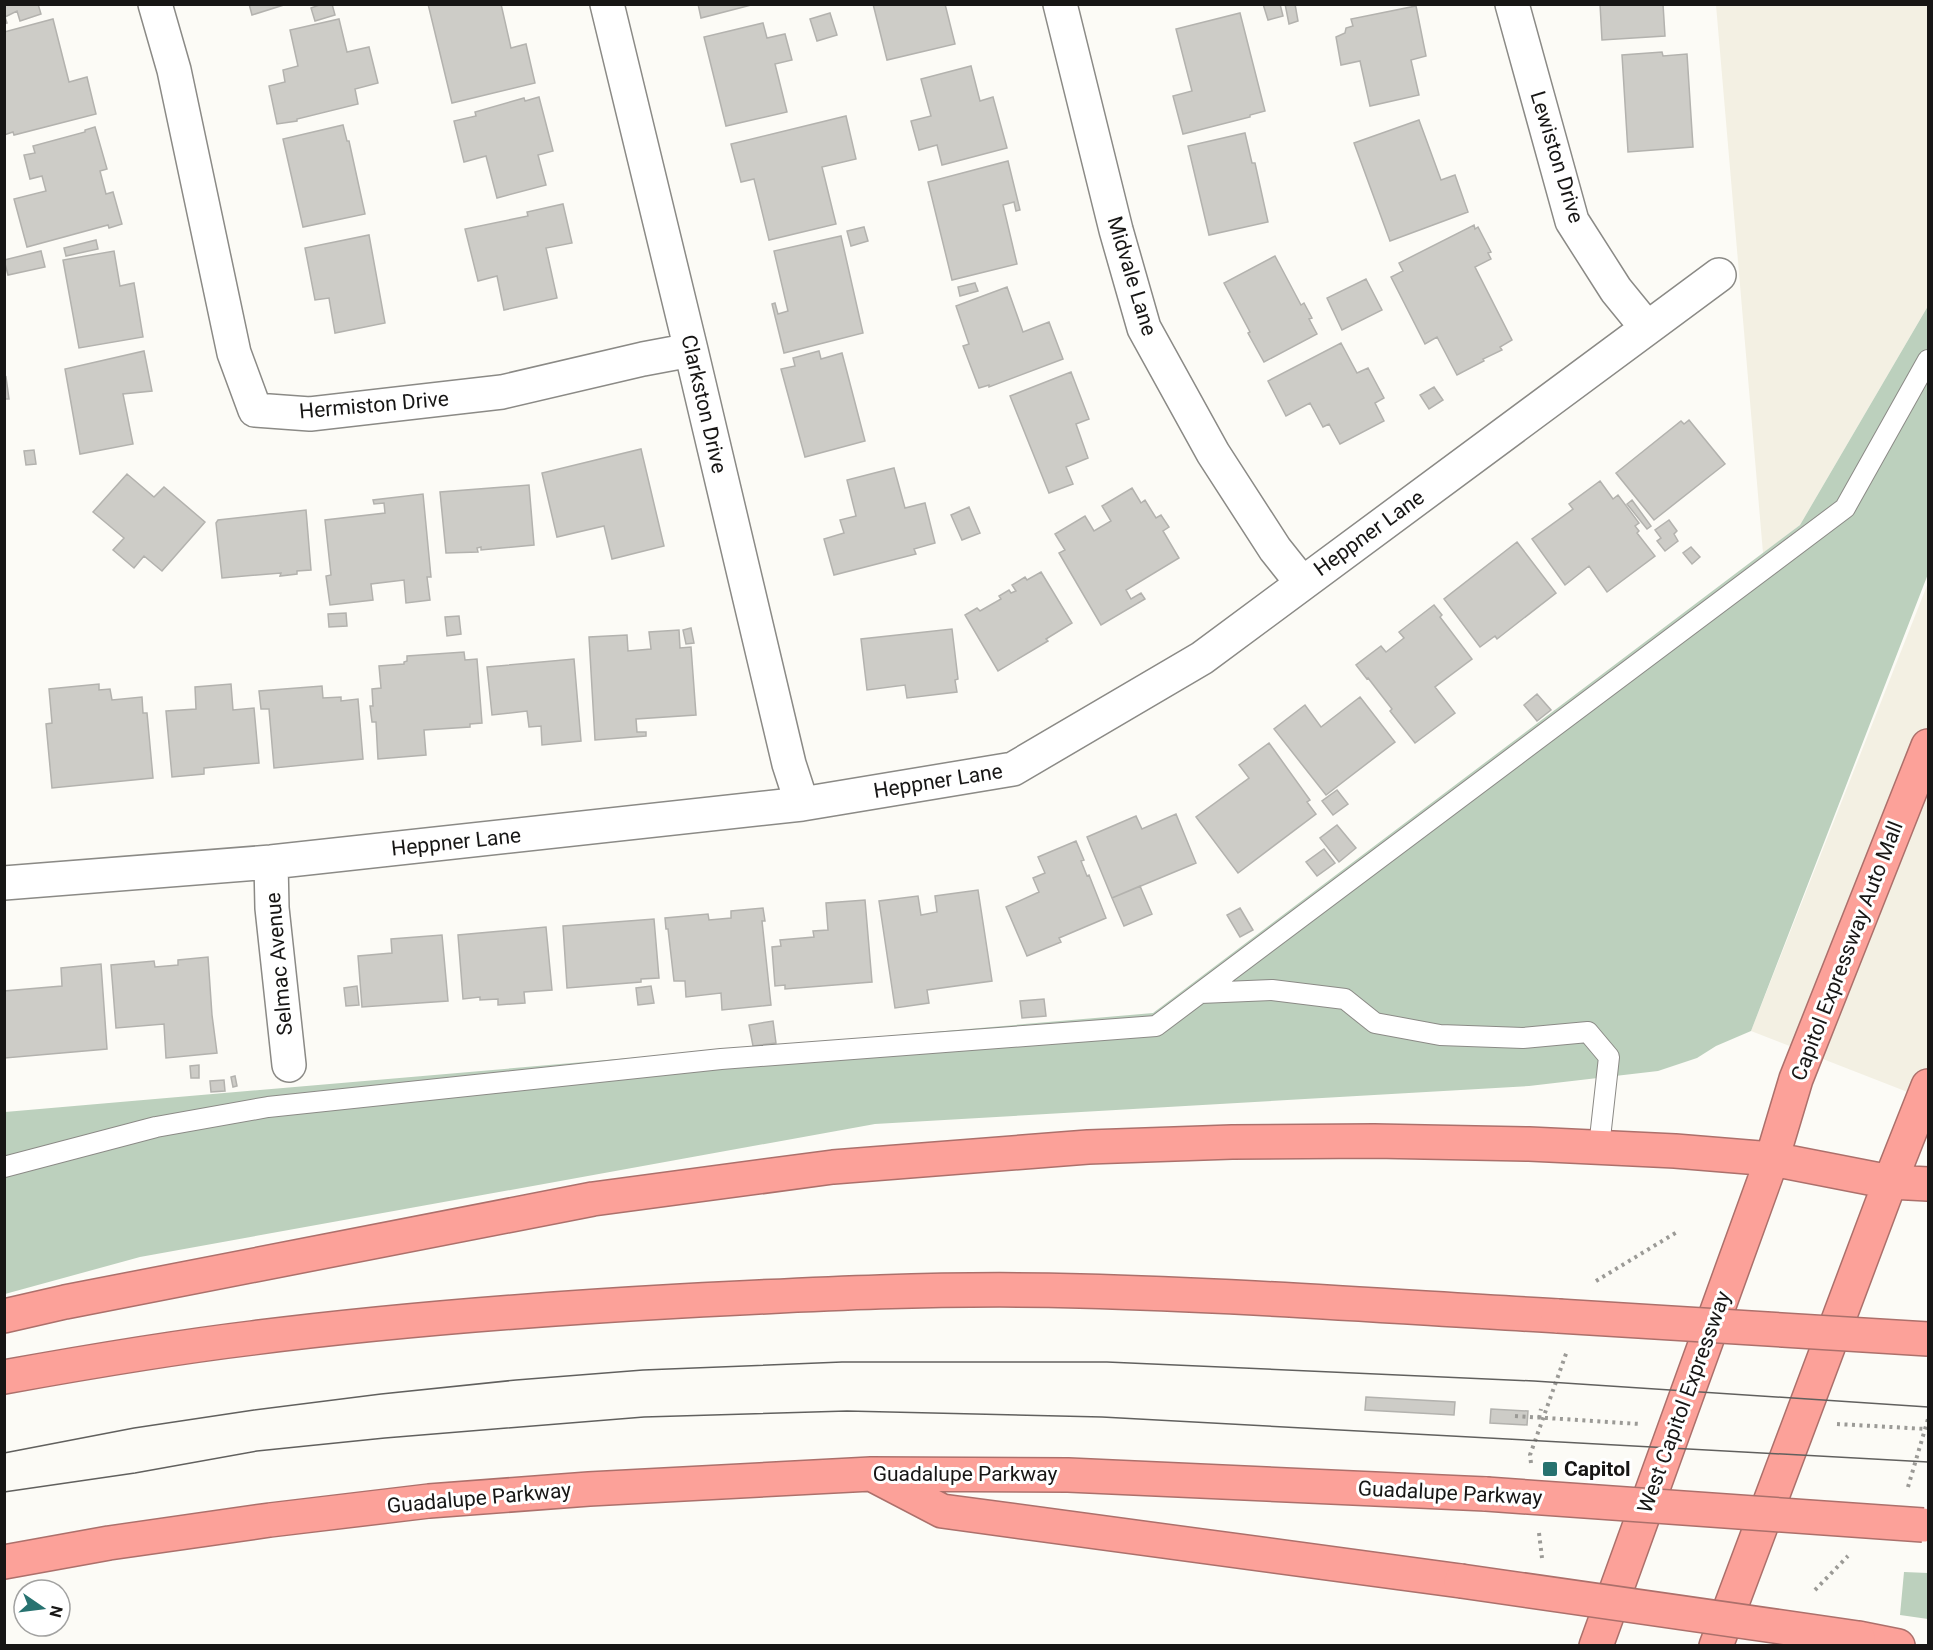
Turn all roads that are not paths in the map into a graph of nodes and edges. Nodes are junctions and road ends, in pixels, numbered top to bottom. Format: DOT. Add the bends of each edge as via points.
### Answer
graph roads {
  1 [pos="155,4"];
  2 [pos="607,4"];
  3 [pos="1060,4"];
  4 [pos="1512,4"];
  5 [pos="1719,275"];
  6 [pos="1647,328"];
  7 [pos="691,350"];
  8 [pos="1929,360"];
  9 [pos="1302,583"];
  10 [pos="1929,746"];
  11 [pos="802,804"];
  12 [pos="271,862"];
  13 [pos="4,883"];
  14 [pos="1200,993"];
  15 [pos="289,1065"];
  16 [pos="1929,1086"];
  17 [pos="1599,1147"];
  18 [pos="1772,1159"];
  19 [pos="4,1167"];
  20 [pos="1890,1182"];
  21 [pos="1929,1184"];
  22 [pos="4,1316"];
  23 [pos="1929,1339"];
  24 [pos="4,1377"];
  25 [pos="871,1474"];
  26 [pos="1926,1525"];
  27 [pos="4,1562"];
  28 [pos="1596,1646"];
  29 [pos="1716,1646"];
  30 [pos="1898,1646"];
  1 -- 7 [label="street, Hermiston Drive" via="174,70 234,353 255,410 310,414 502,392"];
  2 -- 7 [label="street, Clarkston Drive"];
  3 -- 9 [label="street, Midvale Lane" via="1144,328 1212,453"];
  4 -- 6 [label="street, Lewiston Drive" via="1572,221 1616,290"];
  5 -- 6 [label="street, Heppner Lane"];
  6 -- 9 [label="street, Heppner Lane"];
  7 -- 11 [label="street, Clarkston Drive" via="789,764"];
  8 -- 14 [label="lane" via="1845,508"];
  9 -- 11 [label="street, Heppner Lane" via="1202,658 1013,769"];
  10 -- 18 [label="highway, Capitol Expressway Auto Mall" via="1796,1079"];
  11 -- 12 [label="street, Heppner Lane"];
  12 -- 13 [label="street, Heppner Lane"];
  12 -- 15 [label="street, Selmac Avenue" via="272,908"];
  14 -- 17 [label="lane" via="1272,990 1344,999 1375,1023 1440,1035 1523,1038 1588,1032 1610,1057"];
  14 -- 19 [label="lane" via="1156,1026 721,1059 268,1107 156,1127"];
  16 -- 20 [label="highway"];
  17 -- 18 [label="highway"];
  17 -- 22 [label="highway" via="1386,1141 1232,1142 1088,1147 833,1167 593,1199"];
  18 -- 20 [label="highway"];
  18 -- 28 [label="highway, West Capitol Expressway"];
  20 -- 21 [label="highway"];
  20 -- 29 [label="highway"];
  23 -- 24 [label="highway, bridge" via="1564,1328 1079,1291 923,1291 579,1307 412,1320 250,1338"];
  25 -- 26 [label="highway, Guadalupe Parkway, bridge" via="1068,1475 1486,1494"];
  25 -- 27 [label="highway, Guadalupe Parkway" via="601,1488 429,1502 236,1525"];
  25 -- 30 [label="highway, bridge" via="942,1511 1461,1581"];
}
